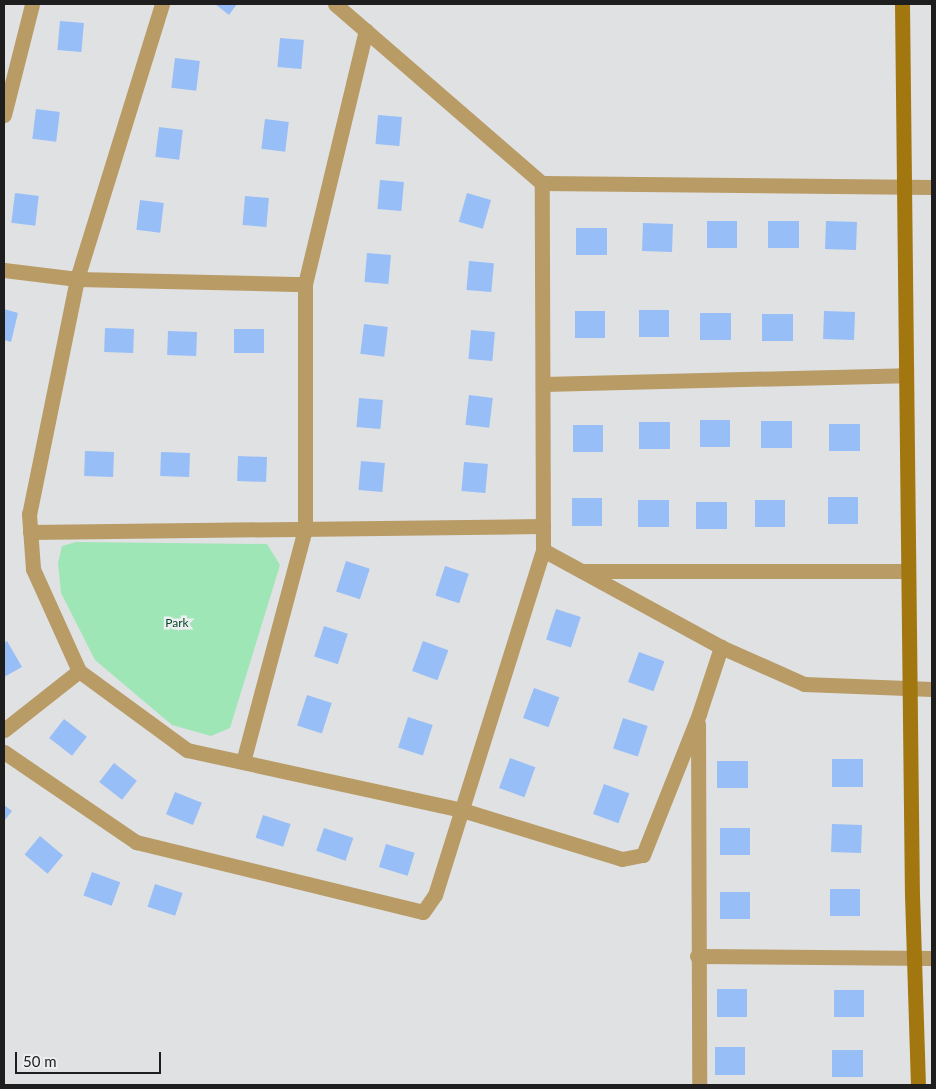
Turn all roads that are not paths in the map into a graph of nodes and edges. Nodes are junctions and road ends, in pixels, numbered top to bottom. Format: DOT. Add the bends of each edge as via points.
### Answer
graph roads {
  1 [pos="32,4"];
  2 [pos="162,4"];
  3 [pos="335,4"];
  4 [pos="902,4"];
  5 [pos="366,30"];
  6 [pos="4,115"];
  7 [pos="542,182"];
  8 [pos="904,187"];
  9 [pos="932,187"];
  10 [pos="4,270"];
  11 [pos="77,279"];
  12 [pos="305,284"];
  13 [pos="906,375"];
  14 [pos="543,384"];
  15 [pos="543,526"];
  16 [pos="305,528"];
  17 [pos="30,532"];
  18 [pos="543,550"];
  19 [pos="581,571"];
  20 [pos="908,571"];
  21 [pos="721,647"];
  22 [pos="80,671"];
  23 [pos="910,689"];
  24 [pos="932,689"];
  25 [pos="698,714"];
  26 [pos="4,730"];
  27 [pos="4,752"];
  28 [pos="244,762"];
  29 [pos="462,810"];
  30 [pos="697,956"];
  31 [pos="914,957"];
  32 [pos="932,958"];
  33 [pos="699,1085"];
  34 [pos="918,1085"];
  1 -- 6 [label="street"];
  2 -- 11 [label="street"];
  3 -- 5 [label="street"];
  4 -- 8 [label="street"];
  5 -- 7 [label="street"];
  5 -- 12 [label="street"];
  7 -- 8 [label="street"];
  7 -- 14 [label="street"];
  8 -- 9 [label="street"];
  8 -- 13 [label="street"];
  10 -- 11 [label="street"];
  11 -- 12 [label="street"];
  11 -- 17 [label="street" via="28,514"];
  12 -- 16 [label="street"];
  13 -- 14 [label="street"];
  13 -- 20 [label="street"];
  14 -- 15 [label="street"];
  15 -- 16 [label="street"];
  15 -- 18 [label="street"];
  16 -- 17 [label="street"];
  16 -- 28 [label="street"];
  17 -- 22 [label="street" via="33,569"];
  18 -- 19 [label="street"];
  18 -- 29 [label="street"];
  19 -- 20 [label="street"];
  19 -- 21 [label="street"];
  20 -- 23 [label="street"];
  21 -- 23 [label="street" via="804,684"];
  21 -- 25 [label="street"];
  22 -- 26 [label="street"];
  22 -- 28 [label="street" via="188,750"];
  23 -- 24 [label="street"];
  23 -- 31 [label="street"];
  25 -- 29 [label="street" via="643,855 622,859"];
  25 -- 30 [label="street"];
  27 -- 29 [label="street" via="136,842 423,912 435,895"];
  28 -- 29 [label="street"];
  30 -- 31 [label="street"];
  30 -- 33 [label="street"];
  31 -- 32 [label="street"];
  31 -- 34 [label="street"];
}
